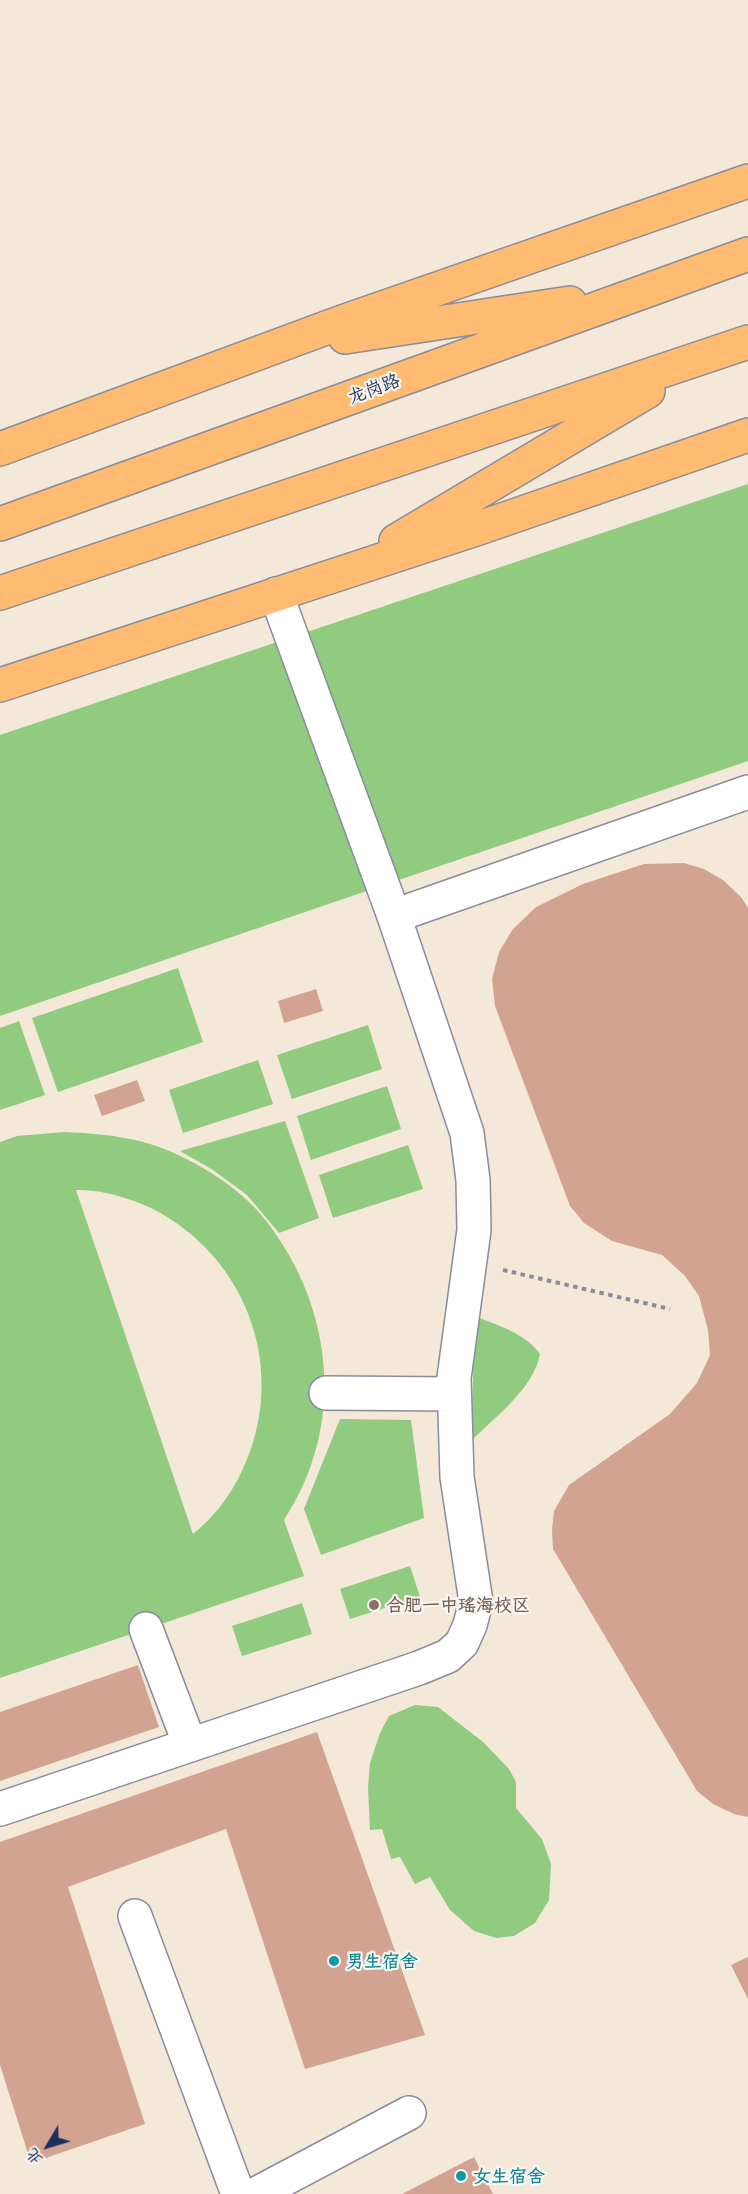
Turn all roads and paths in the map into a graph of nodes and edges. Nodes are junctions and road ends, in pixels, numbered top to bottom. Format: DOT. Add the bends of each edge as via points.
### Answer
graph roads {
  1 [pos="748,181"];
  2 [pos="748,254"];
  3 [pos="642,292"];
  4 [pos="748,342"];
  5 [pos="273,348"];
  6 [pos="704,357"];
  7 [pos="748,435"];
  8 [pos="0,449"];
  9 [pos="0,525"];
  10 [pos="343,572"];
  11 [pos="0,593"];
  12 [pos="276,594"];
  13 [pos="0,685"];
  14 [pos="748,792"];
  15 [pos="394,916"];
  16 [pos="470,1263"];
  17 [pos="670,1309"];
  18 [pos="326,1393"];
  19 [pos="453,1394"];
  20 [pos="146,1629"];
  21 [pos="190,1745"];
  22 [pos="0,1809"];
  23 [pos="135,1916"];
  24 [pos="409,2113"];
  25 [pos="238,2194"];
  26 [pos="256,2194"];
  1 -- 5 [label="main road"];
  2 -- 3 [label="main road, 龙岗路"];
  3 -- 5 [label="main road"];
  3 -- 9 [label="main road, 龙岗路"];
  4 -- 6 [label="main road"];
  5 -- 8 [label="main road"];
  6 -- 10 [label="main road"];
  6 -- 11 [label="main road"];
  7 -- 10 [label="main road"];
  10 -- 12 [label="main road"];
  12 -- 13 [label="main road"];
  12 -- 15 [label="street"];
  14 -- 15 [label="street"];
  15 -- 16 [label="street" via="467,1134 473,1180"];
  16 -- 17 [label="path"];
  16 -- 19 [label="street"];
  18 -- 19 [label="street"];
  19 -- 21 [label="street" via="458,1478 476,1602 462,1643 448,1656 419,1668"];
  20 -- 21 [label="street"];
  21 -- 22 [label="street"];
  23 -- 25 [label="street"];
  24 -- 26 [label="street"];
}
